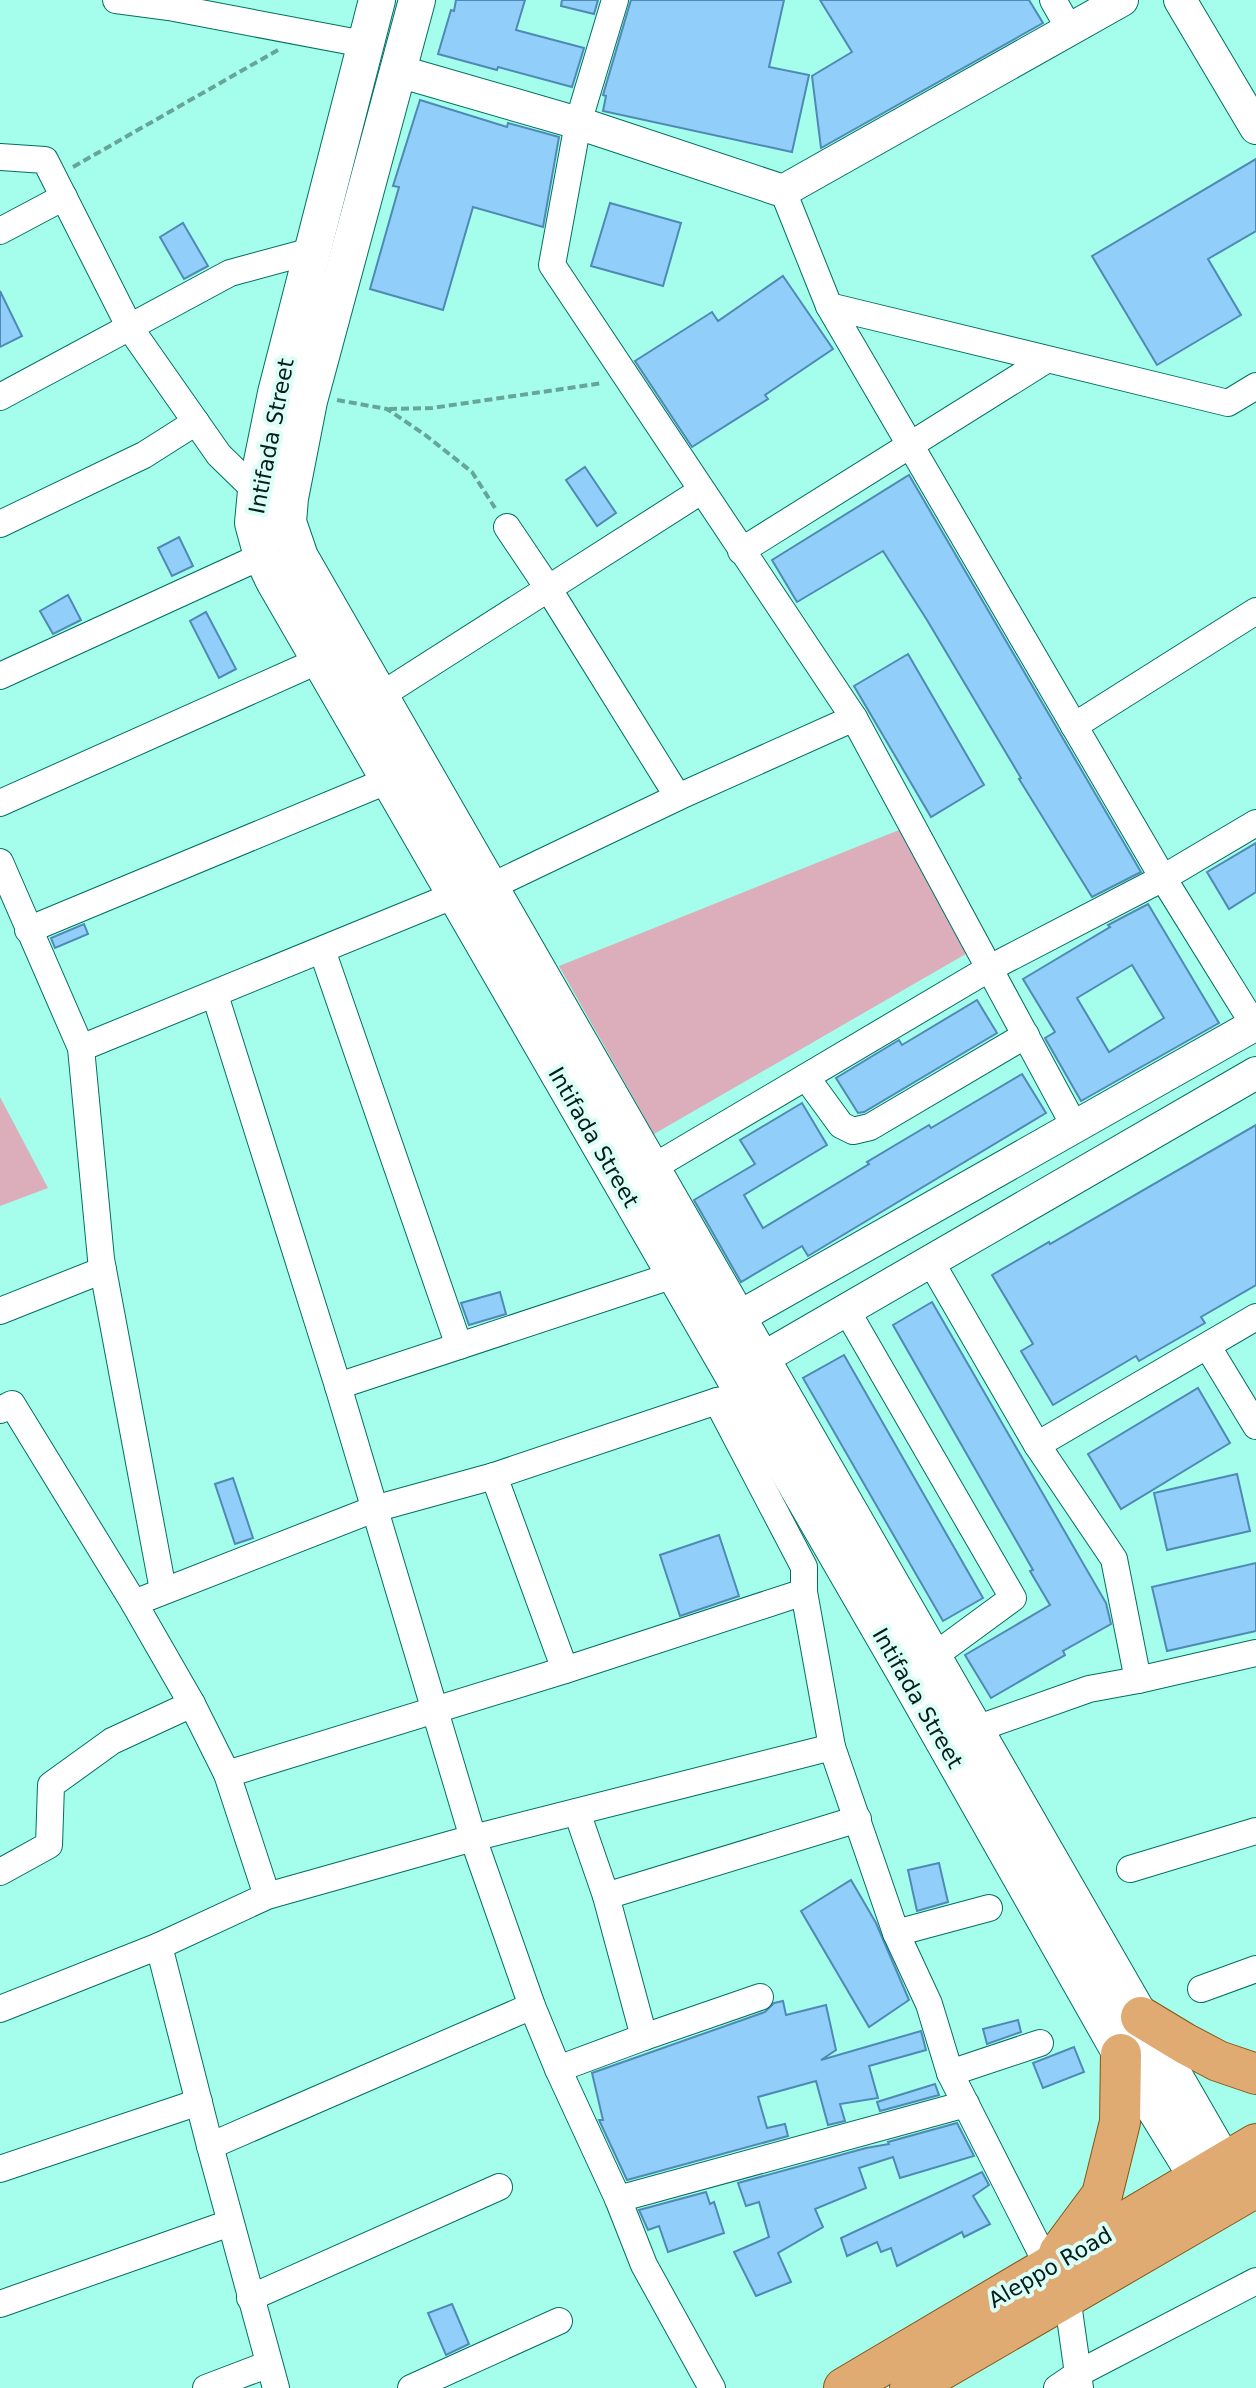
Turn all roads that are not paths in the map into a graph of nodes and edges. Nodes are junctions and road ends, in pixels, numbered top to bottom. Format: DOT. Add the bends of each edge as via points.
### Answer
graph roads {
  1 [pos="116,0"];
  2 [pos="377,0"];
  3 [pos="417,0"];
  4 [pos="615,0"];
  5 [pos="1053,0"];
  6 [pos="1122,0"];
  7 [pos="1180,0"];
  8 [pos="1070,30"];
  9 [pos="364,44"];
  10 [pos="398,71"];
  11 [pos="578,123"];
  12 [pos="1256,128"];
  13 [pos="0,157"];
  14 [pos="59,188"];
  15 [pos="783,191"];
  16 [pos="0,231"];
  17 [pos="315,250"];
  18 [pos="829,306"];
  19 [pos="130,328"];
  20 [pos="1046,360"];
  21 [pos="1256,386"];
  22 [pos="0,397"];
  23 [pos="196,422"];
  24 [pos="910,445"];
  25 [pos="701,491"];
  26 [pos="273,494"];
  27 [pos="0,524"];
  28 [pos="507,527"];
  29 [pos="741,551"];
  30 [pos="280,567"];
  31 [pos="548,588"];
  32 [pos="1256,611"];
  33 [pos="320,660"];
  34 [pos="0,676"];
  35 [pos="380,696"];
  36 [pos="854,718"];
  37 [pos="1074,726"];
  38 [pos="389,780"];
  39 [pos="678,797"];
  40 [pos="0,803"];
  41 [pos="1256,823"];
  42 [pos="0,862"];
  43 [pos="1163,878"];
  44 [pos="490,887"];
  45 [pos="455,895"];
  46 [pos="28,930"];
  47 [pos="322,950"];
  48 [pos="990,968"];
  49 [pos="215,995"];
  50 [pos="1255,1026"];
  51 [pos="1026,1035"];
  52 [pos="81,1048"];
  53 [pos="1256,1073"];
  54 [pos="806,1077"];
  55 [pos="1075,1127"];
  56 [pos="652,1168"];
  57 [pos="931,1262"];
  58 [pos="103,1270"];
  59 [pos="674,1275"];
  60 [pos="0,1311"];
  61 [pos="847,1311"];
  62 [pos="1256,1317"];
  63 [pos="723,1326"];
  64 [pos="459,1346"];
  65 [pos="1208,1347"];
  66 [pos="739,1383"];
  67 [pos="338,1386"];
  68 [pos="0,1410"];
  69 [pos="1256,1426"];
  70 [pos="1037,1445"];
  71 [pos="494,1476"];
  72 [pos="374,1509"];
  73 [pos="163,1590"];
  74 [pos="804,1592"];
  75 [pos="134,1603"];
  76 [pos="1256,1653"];
  77 [pos="934,1656"];
  78 [pos="565,1670"];
  79 [pos="1138,1680"];
  80 [pos="192,1704"];
  81 [pos="434,1710"];
  82 [pos="976,1729"];
  83 [pos="832,1747"];
  84 [pos="227,1774"];
  85 [pos="577,1812"];
  86 [pos="858,1819"];
  87 [pos="1256,1831"];
  88 [pos="473,1838"];
  89 [pos="1130,1869"];
  90 [pos="0,1872"];
  91 [pos="267,1896"];
  92 [pos="606,1896"];
  93 [pos="989,1908"];
  94 [pos="896,1933"];
  95 [pos="159,1946"];
  96 [pos="1256,1969"];
  97 [pos="1201,1989"];
  98 [pos="760,1997"];
  99 [pos="532,2006"];
  100 [pos="0,2009"];
  101 [pos="1141,2017"];
  102 [pos="644,2037"];
  103 [pos="1040,2043"];
  104 [pos="1121,2054"];
  105 [pos="558,2069"];
  106 [pos="950,2073"];
  107 [pos="1256,2074"];
  108 [pos="199,2102"];
  109 [pos="966,2104"];
  110 [pos="210,2146"];
  111 [pos="0,2169"];
  112 [pos="1233,2180"];
  113 [pos="499,2187"];
  114 [pos="618,2199"];
  115 [pos="230,2223"];
  116 [pos="1256,2281"];
  117 [pos="1058,2282"];
  118 [pos="250,2298"];
  119 [pos="0,2304"];
  120 [pos="559,2321"];
  121 [pos="273,2376"];
  122 [pos="1080,2380"];
  123 [pos="206,2388"];
  124 [pos="411,2388"];
  125 [pos="712,2388"];
  126 [pos="844,2388"];
  127 [pos="910,2388"];
  128 [pos="1057,2388"];
  1 -- 9 [label="street"];
  2 -- 9 [label="main road, Intifada Street"];
  3 -- 10 [label="main road, Intifada Street"];
  4 -- 11 [label="street"];
  5 -- 8 [label="street"];
  6 -- 8 [label="street"];
  7 -- 12 [label="street"];
  8 -- 15 [label="street"];
  9 -- 17 [label="main road, Intifada Street"];
  10 -- 11 [label="street"];
  10 -- 26 [label="main road, Intifada Street" via="311,396"];
  11 -- 15 [label="street"];
  11 -- 25 [label="street" via="552,265"];
  13 -- 14 [label="street" via="45,160"];
  14 -- 16 [label="street"];
  14 -- 19 [label="street"];
  15 -- 18 [label="street"];
  17 -- 19 [label="street" via="230,273"];
  17 -- 26 [label="main road, Intifada Street" via="276,393"];
  18 -- 20 [label="street"];
  18 -- 24 [label="street"];
  19 -- 22 [label="street"];
  19 -- 23 [label="street"];
  20 -- 21 [label="street" via="1228,403"];
  20 -- 24 [label="street"];
  23 -- 26 [label="street" via="219,455"];
  23 -- 27 [label="street" via="144,455"];
  24 -- 29 [label="street"];
  24 -- 37 [label="street"];
  25 -- 29 [label="street"];
  25 -- 31 [label="street"];
  26 -- 30 [label="main road, Intifada Street" via="288,522"];
  28 -- 31 [label="street"];
  29 -- 36 [label="street"];
  30 -- 33 [label="main road, Intifada Street"];
  30 -- 34 [label="street"];
  30 -- 35 [label="main road, Intifada Street"];
  31 -- 35 [label="street"];
  31 -- 39 [label="street"];
  32 -- 37 [label="street"];
  33 -- 38 [label="main road, Intifada Street"];
  33 -- 40 [label="street"];
  35 -- 44 [label="main road, Intifada Street"];
  36 -- 39 [label="street"];
  36 -- 48 [label="street"];
  37 -- 43 [label="street"];
  38 -- 45 [label="main road, Intifada Street"];
  38 -- 46 [label="street"];
  39 -- 44 [label="street"];
  41 -- 43 [label="street"];
  42 -- 46 [label="street"];
  43 -- 48 [label="street"];
  43 -- 50 [label="street"];
  44 -- 56 [label="main road, Intifada Street"];
  45 -- 47 [label="street"];
  45 -- 59 [label="main road, Intifada Street"];
  46 -- 52 [label="street"];
  47 -- 49 [label="street"];
  47 -- 64 [label="street"];
  48 -- 51 [label="street"];
  48 -- 54 [label="street"];
  49 -- 52 [label="street"];
  49 -- 67 [label="street"];
  50 -- 55 [label="street"];
  51 -- 54 [label="street" via="870,1127 853,1131 841,1125"];
  51 -- 55 [label="street"];
  52 -- 58 [label="street"];
  53 -- 57 [label="street"];
  54 -- 56 [label="street"];
  55 -- 63 [label="street"];
  56 -- 63 [label="main road, Intifada Street"];
  57 -- 61 [label="street"];
  57 -- 70 [label="street"];
  58 -- 60 [label="street"];
  58 -- 73 [label="street"];
  59 -- 63 [label="main road, Intifada Street"];
  59 -- 64 [label="street"];
  61 -- 66 [label="street"];
  61 -- 77 [label="street" via="1013,1598"];
  62 -- 65 [label="street"];
  63 -- 66 [label="main road, Intifada Street"];
  64 -- 67 [label="street"];
  65 -- 69 [label="street"];
  65 -- 70 [label="street"];
  66 -- 71 [label="street"];
  66 -- 74 [label="street" via="804,1567"];
  66 -- 77 [label="main road, Intifada Street"];
  66 -- 104 [label="main road, Intifada Street"];
  67 -- 72 [label="street"];
  68 -- 75 [label="street" via="12,1404"];
  70 -- 79 [label="street" via="1114,1559"];
  71 -- 72 [label="street"];
  71 -- 78 [label="street"];
  72 -- 73 [label="street"];
  72 -- 81 [label="street"];
  73 -- 75 [label="street"];
  74 -- 78 [label="street"];
  74 -- 83 [label="street"];
  75 -- 80 [label="street"];
  76 -- 79 [label="street"];
  77 -- 82 [label="main road, Intifada Street"];
  78 -- 81 [label="street"];
  79 -- 82 [label="street" via="1089,1689"];
  80 -- 84 [label="street"];
  80 -- 90 [label="street" via="112,1741 51,1785 49,1845"];
  81 -- 84 [label="street"];
  81 -- 88 [label="street"];
  82 -- 101 [label="main road, Intifada Street"];
  83 -- 85 [label="street"];
  83 -- 86 [label="street"];
  84 -- 91 [label="street"];
  85 -- 88 [label="street"];
  85 -- 92 [label="street"];
  86 -- 92 [label="street"];
  86 -- 94 [label="street"];
  87 -- 89 [label="street"];
  88 -- 91 [label="street"];
  88 -- 99 [label="street"];
  91 -- 95 [label="street"];
  92 -- 102 [label="street"];
  93 -- 94 [label="street"];
  94 -- 106 [label="street" via="929,2004"];
  95 -- 100 [label="street"];
  95 -- 108 [label="street"];
  96 -- 97 [label="street"];
  98 -- 102 [label="street"];
  99 -- 105 [label="street"];
  99 -- 110 [label="street"];
  101 -- 107 [label="main road" via="1218,2061"];
  101 -- 112 [label="main road, Intifada Street"];
  102 -- 105 [label="street"];
  103 -- 106 [label="street"];
  104 -- 112 [label="main road, Intifada Street"];
  104 -- 117 [label="main road" via="1120,2122 1102,2195"];
  105 -- 114 [label="street"];
  106 -- 109 [label="street"];
  108 -- 110 [label="street"];
  108 -- 111 [label="street"];
  109 -- 114 [label="street"];
  109 -- 117 [label="street"];
  110 -- 115 [label="street"];
  112 -- 117 [label="main road, Aleppo Road"];
  113 -- 118 [label="street"];
  114 -- 125 [label="street" via="644,2265"];
  115 -- 118 [label="street"];
  115 -- 119 [label="street"];
  116 -- 122 [label="street"];
  117 -- 122 [label="street"];
  117 -- 126 [label="main road, Aleppo Road"];
  117 -- 127 [label="main road, Aleppo Road"];
  118 -- 121 [label="street"];
  120 -- 124 [label="street"];
  121 -- 123 [label="street"];
  122 -- 128 [label="street"];
}
